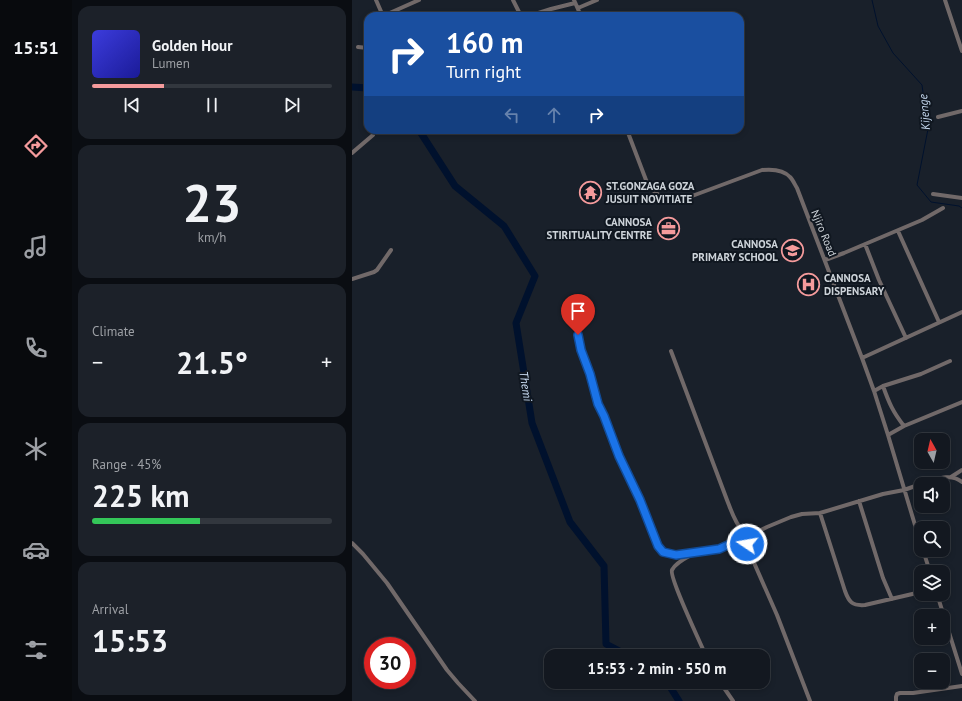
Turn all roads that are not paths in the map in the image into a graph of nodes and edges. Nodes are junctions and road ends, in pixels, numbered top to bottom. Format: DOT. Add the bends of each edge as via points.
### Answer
graph roads {
  1 [pos="376,0"];
  2 [pos="419,0"];
  3 [pos="513,0"];
  4 [pos="597,0"];
  5 [pos="945,0"];
  6 [pos="411,1"];
  7 [pos="575,2"];
  8 [pos="578,8"];
  9 [pos="381,12"];
  10 [pos="390,12"];
  11 [pos="519,12"];
  12 [pos="542,12"];
  13 [pos="580,12"];
  14 [pos="358,47"];
  15 [pos="364,48"];
  16 [pos="962,51"];
  17 [pos="962,111"];
  18 [pos="938,117"];
  19 [pos="629,134"];
  20 [pos="373,135"];
  21 [pos="352,153"];
  22 [pos="933,194"];
  23 [pos="962,198"];
  24 [pos="943,208"];
  25 [pos="898,231"];
  26 [pos="865,244"];
  27 [pos="391,250"];
  28 [pos="824,260"];
  29 [pos="352,279"];
  30 [pos="567,302"];
  31 [pos="962,312"];
  32 [pos="939,322"];
  33 [pos="906,338"];
  34 [pos="671,351"];
  35 [pos="862,358"];
  36 [pos="950,361"];
  37 [pos="883,386"];
  38 [pos="874,391"];
  39 [pos="962,402"];
  40 [pos="904,426"];
  41 [pos="888,435"];
  42 [pos="962,470"];
  43 [pos="951,477"];
  44 [pos="962,482"];
  45 [pos="914,487"];
  46 [pos="904,490"];
  47 [pos="860,501"];
  48 [pos="820,513"];
  49 [pos="914,522"];
  50 [pos="749,536"];
  51 [pos="352,543"];
  52 [pos="697,552"];
  53 [pos="914,594"];
  54 [pos="892,599"];
  55 [pos="939,601"];
  56 [pos="703,649"];
  57 [pos="962,674"];
  58 [pos="962,686"];
  59 [pos="725,689"];
  60 [pos="475,701"];
  61 [pos="733,701"];
  62 [pos="810,701"];
  63 [pos="896,701"];
  1 -- 9 [label="street"];
  2 -- 6 [label="street"];
  3 -- 11 [label="street"];
  4 -- 8 [label="street"];
  5 -- 16 [label="street"];
  6 -- 10 [label="street"];
  7 -- 8 [label="street"];
  7 -- 12 [label="street"];
  8 -- 13 [label="street"];
  14 -- 15 [label="street"];
  17 -- 18 [label="street"];
  19 -- 28 [label="street, Njiro Road" via="646,180 655,193 663,198 684,199 762,170 778,170 790,176"];
  20 -- 21 [label="street"];
  22 -- 23 [label="street"];
  24 -- 25 [label="street"];
  25 -- 26 [label="street"];
  25 -- 32 [label="street"];
  26 -- 28 [label="street"];
  26 -- 33 [label="street"];
  27 -- 29 [label="street" via="377,270"];
  28 -- 35 [label="street, Njiro Road"];
  30 -- 52 [label="street" via="576,323 581,350 598,404 658,546 668,554"];
  31 -- 32 [label="street"];
  32 -- 33 [label="street"];
  33 -- 35 [label="street"];
  34 -- 50 [label="street" via="733,514 741,530"];
  35 -- 38 [label="street, Njiro Road"];
  36 -- 37 [label="street"];
  37 -- 38 [label="street"];
  37 -- 40 [label="street" via="890,405"];
  38 -- 41 [label="street, Njiro Road"];
  39 -- 40 [label="street"];
  40 -- 41 [label="street"];
  41 -- 46 [label="street, Njiro Road"];
  42 -- 43 [label="street"];
  43 -- 44 [label="street"];
  45 -- 46 [label="street"];
  46 -- 47 [label="street"];
  46 -- 49 [label="street, Njiro Road"];
  47 -- 48 [label="street"];
  47 -- 54 [label="street" via="883,578"];
  48 -- 50 [label="street" via="792,517"];
  48 -- 54 [label="street" via="848,599 857,606"];
  50 -- 52 [label="street" via="719,549"];
  50 -- 62 [label="street" via="746,540 748,549"];
  51 -- 60 [label="street" via="386,583 447,670"];
  52 -- 56 [label="street" via="677,564 672,573"];
  53 -- 54 [label="street"];
  55 -- 57 [label="street"];
  58 -- 63 [label="street" via="900,693 897,694"];
  59 -- 61 [label="street"];
}
